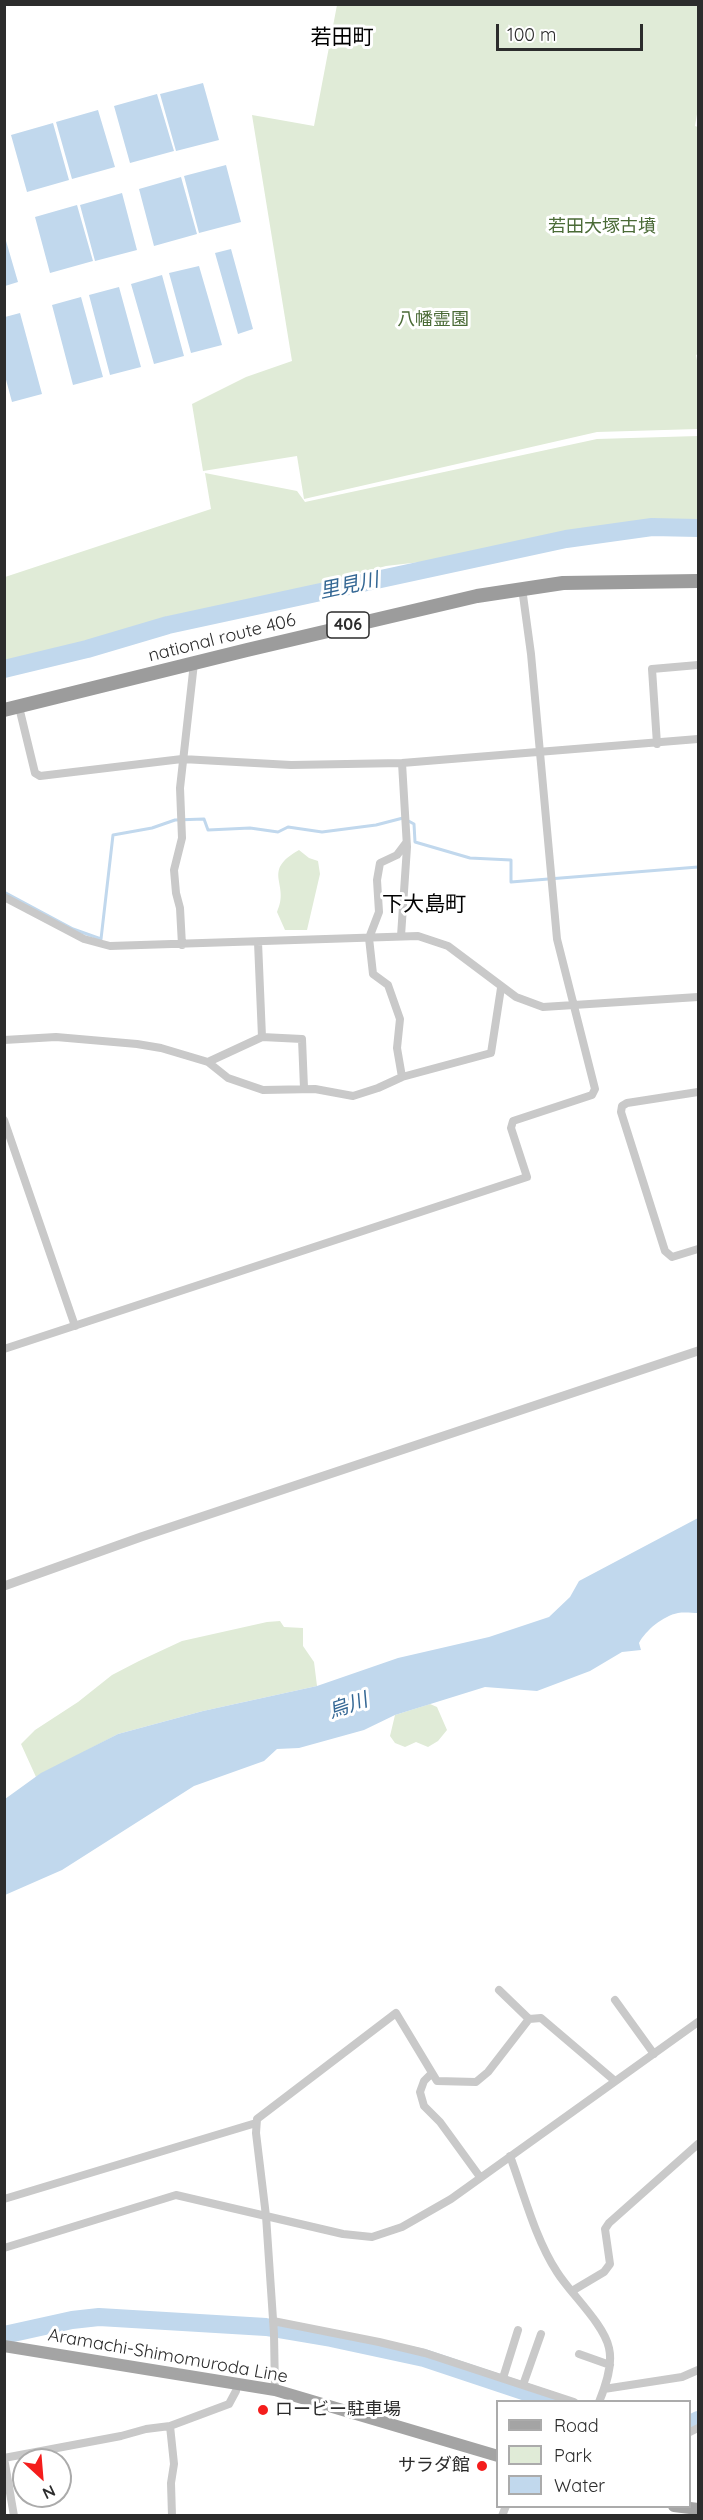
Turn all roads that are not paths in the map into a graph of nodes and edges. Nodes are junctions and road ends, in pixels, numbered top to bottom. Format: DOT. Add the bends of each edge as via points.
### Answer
graph roads {
  1 [pos="699,581"];
  2 [pos="522,588"];
  3 [pos="194,663"];
  4 [pos="699,665"];
  5 [pos="19,707"];
  6 [pos="4,710"];
  7 [pos="699,739"];
  8 [pos="657,744"];
  9 [pos="539,753"];
  10 [pos="182,759"];
  11 [pos="402,763"];
  12 [pos="406,843"];
  13 [pos="4,897"];
  14 [pos="401,936"];
  15 [pos="369,938"];
  16 [pos="258,942"];
  17 [pos="182,945"];
  18 [pos="501,988"];
  19 [pos="699,998"];
  20 [pos="573,1005"];
  21 [pos="262,1037"];
  22 [pos="4,1040"];
  23 [pos="208,1062"];
  24 [pos="402,1077"];
  25 [pos="304,1088"];
  26 [pos="699,1092"];
  27 [pos="4,1120"];
  28 [pos="699,1249"];
  29 [pos="75,1326"];
  30 [pos="4,1349"];
  31 [pos="699,1351"];
  32 [pos="4,1586"];
  33 [pos="499,1989"];
  34 [pos="615,2000"];
  35 [pos="529,2019"];
  36 [pos="699,2022"];
  37 [pos="654,2054"];
  38 [pos="432,2073"];
  39 [pos="615,2081"];
  40 [pos="256,2123"];
  41 [pos="699,2144"];
  42 [pos="510,2156"];
  43 [pos="480,2177"];
  44 [pos="4,2199"];
  45 [pos="266,2216"];
  46 [pos="4,2248"];
  47 [pos="572,2291"];
  48 [pos="273,2327"];
  49 [pos="518,2330"];
  50 [pos="541,2334"];
  51 [pos="4,2346"];
  52 [pos="579,2354"];
  53 [pos="610,2365"];
  54 [pos="699,2370"];
  55 [pos="503,2378"];
  56 [pos="237,2384"];
  57 [pos="524,2385"];
  58 [pos="604,2389"];
  59 [pos="274,2390"];
  60 [pos="568,2400"];
  61 [pos="600,2400"];
  62 [pos="170,2426"];
  63 [pos="496,2455"];
  64 [pos="4,2458"];
  65 [pos="15,2516"];
  66 [pos="172,2516"];
  1 -- 2 [label="highway, national route 406 / 406" via="563,583"];
  2 -- 3 [label="highway, national route 406 / 406" via="392,614"];
  2 -- 9 [label="street"];
  3 -- 5 [label="highway, national route 406 / 406"];
  3 -- 10 [label="street"];
  4 -- 8 [label="street" via="652,669"];
  5 -- 6 [label="highway, national route 406 / 406"];
  5 -- 10 [label="street" via="36,776"];
  7 -- 8 [label="street"];
  8 -- 9 [label="street"];
  9 -- 11 [label="street"];
  9 -- 20 [label="street" via="557,939"];
  10 -- 11 [label="street" via="291,765"];
  10 -- 17 [label="street" via="182,838 174,870"];
  11 -- 12 [label="street"];
  12 -- 14 [label="street"];
  12 -- 15 [label="street" via="397,855 380,863 379,912"];
  13 -- 17 [label="street" via="98,943"];
  14 -- 15 [label="street"];
  14 -- 18 [label="street" via="418,936 448,946"];
  15 -- 16 [label="street"];
  15 -- 24 [label="street" via="374,974 388,985 400,1018 397,1048"];
  16 -- 17 [label="street"];
  16 -- 21 [label="street"];
  18 -- 20 [label="street" via="543,1008"];
  18 -- 24 [label="street" via="491,1053"];
  19 -- 20 [label="street"];
  20 -- 29 [label="street" via="595,1089 592,1095 513,1121 511,1128 527,1177"];
  21 -- 23 [label="street"];
  21 -- 25 [label="street" via="302,1039"];
  22 -- 23 [label="street" via="94,1039 161,1048"];
  23 -- 25 [label="street" via="228,1078 247,1086 275,1091"];
  24 -- 25 [label="street" via="353,1096"];
  26 -- 28 [label="street" via="627,1103 621,1112 665,1251 672,1257"];
  27 -- 29 [label="street"];
  29 -- 30 [label="street"];
  31 -- 32 [label="street"];
  33 -- 35 [label="street"];
  34 -- 37 [label="street"];
  35 -- 38 [label="street" via="476,2082 437,2081"];
  35 -- 39 [label="street" via="541,2018"];
  36 -- 37 [label="street"];
  37 -- 39 [label="street"];
  38 -- 40 [label="street" via="396,2013"];
  38 -- 43 [label="street" via="420,2092 424,2106"];
  39 -- 42 [label="street"];
  40 -- 44 [label="street"];
  40 -- 45 [label="street"];
  41 -- 47 [label="street" via="609,2223 605,2229 610,2264"];
  42 -- 43 [label="street"];
  42 -- 47 [label="street" via="547,2252"];
  43 -- 45 [label="street" via="430,2213 372,2237"];
  45 -- 46 [label="street" via="176,2195"];
  45 -- 48 [label="street"];
  47 -- 53 [label="street" via="607,2342"];
  48 -- 55 [label="street" via="379,2342"];
  48 -- 59 [label="street"];
  49 -- 55 [label="street"];
  50 -- 57 [label="street"];
  51 -- 56 [label="main road, Aramachi-Shimomuroda Line"];
  52 -- 53 [label="street"];
  53 -- 58 [label="street"];
  54 -- 58 [label="street" via="682,2377"];
  55 -- 57 [label="street"];
  56 -- 59 [label="main road, Aramachi-Shimomuroda Line"];
  56 -- 62 [label="street" via="230,2404"];
  57 -- 60 [label="street"];
  58 -- 61 [label="street"];
  59 -- 63 [label="main road, Aramachi-Shimomuroda Line"];
  62 -- 64 [label="street"];
  62 -- 66 [label="street" via="174,2464"];
  64 -- 65 [label="street"];
}
